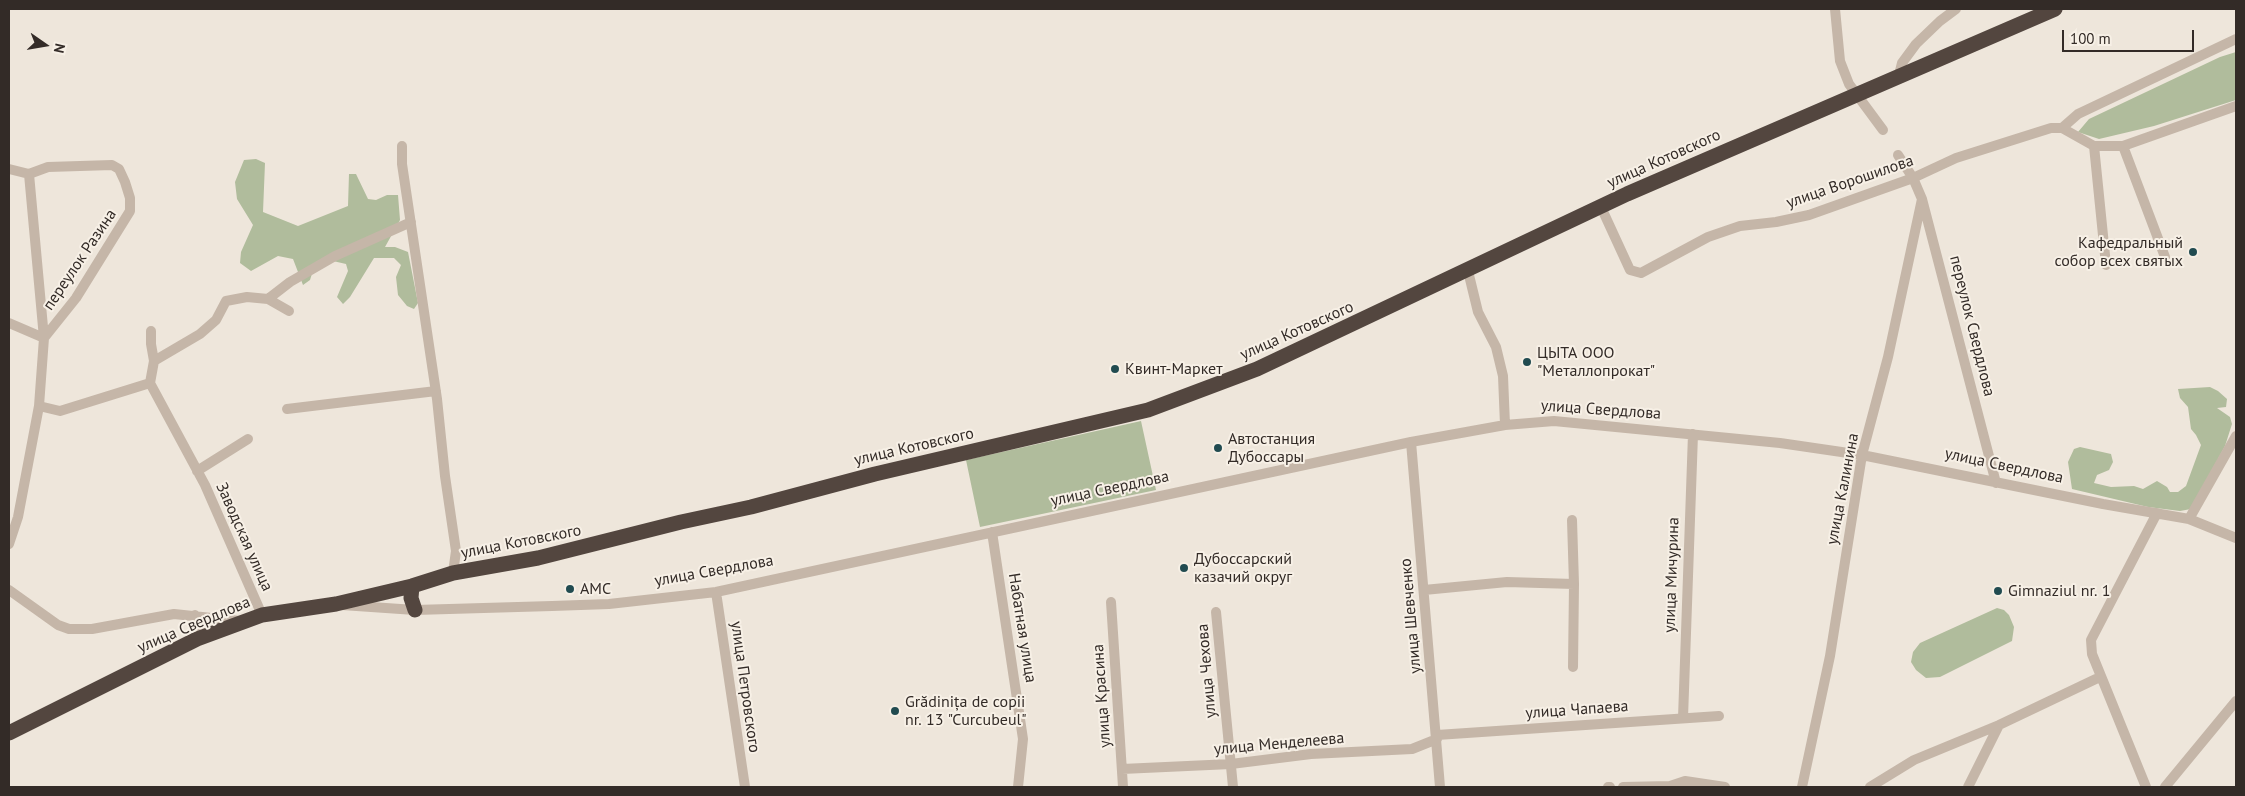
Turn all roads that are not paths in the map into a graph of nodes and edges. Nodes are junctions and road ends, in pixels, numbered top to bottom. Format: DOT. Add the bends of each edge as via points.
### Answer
graph roads {
  1 [pos="1835,9"];
  2 [pos="1956,9"];
  3 [pos="2055,9"];
  4 [pos="2236,39"];
  5 [pos="1898,79"];
  6 [pos="1858,96"];
  7 [pos="2236,106"];
  8 [pos="2062,128"];
  9 [pos="1883,130"];
  10 [pos="402,146"];
  11 [pos="2094,146"];
  12 [pos="2123,146"];
  13 [pos="1898,155"];
  14 [pos="14,169"];
  15 [pos="29,174"];
  16 [pos="1913,178"];
  17 [pos="1922,199"];
  18 [pos="1601,207"];
  19 [pos="410,222"];
  20 [pos="2165,257"];
  21 [pos="2106,265"];
  22 [pos="1468,271"];
  23 [pos="268,299"];
  24 [pos="289,311"];
  25 [pos="9,323"];
  26 [pos="151,331"];
  27 [pos="44,338"];
  28 [pos="154,361"];
  29 [pos="150,383"];
  30 [pos="436,391"];
  31 [pos="39,406"];
  32 [pos="287,409"];
  33 [pos="1505,425"];
  34 [pos="1693,434"];
  35 [pos="2236,436"];
  36 [pos="248,438"];
  37 [pos="1411,442"];
  38 [pos="1862,455"];
  39 [pos="196,471"];
  40 [pos="1996,483"];
  41 [pos="2157,513"];
  42 [pos="2189,519"];
  43 [pos="1572,520"];
  44 [pos="992,532"];
  45 [pos="2236,538"];
  46 [pos="9,544"];
  47 [pos="453,573"];
  48 [pos="1574,584"];
  49 [pos="412,586"];
  50 [pos="9,590"];
  51 [pos="1424,590"];
  52 [pos="716,592"];
  53 [pos="1111,602"];
  54 [pos="336,604"];
  55 [pos="415,610"];
  56 [pos="1216,612"];
  57 [pos="195,615"];
  58 [pos="262,615"];
  59 [pos="240,621"];
  60 [pos="197,639"];
  61 [pos="1573,667"];
  62 [pos="2100,677"];
  63 [pos="2236,701"];
  64 [pos="1719,716"];
  65 [pos="1683,718"];
  66 [pos="1999,725"];
  67 [pos="9,733"];
  68 [pos="1437,737"];
  69 [pos="1231,764"];
  70 [pos="1122,769"];
  71 [pos="745,787"];
  72 [pos="1018,787"];
  73 [pos="1123,787"];
  74 [pos="1233,787"];
  75 [pos="1440,787"];
  76 [pos="1623,787"];
  77 [pos="1670,787"];
  78 [pos="1725,787"];
  79 [pos="1802,787"];
  80 [pos="1870,787"];
  81 [pos="1968,787"];
  82 [pos="2146,787"];
  83 [pos="2165,787"];
  1 -- 6 [label="street" via="1840,61 1849,84"];
  2 -- 5 [label="street" via="1907,55"];
  3 -- 5 [label="highway, улица Котовского"];
  4 -- 8 [label="street" via="2078,114"];
  5 -- 6 [label="highway, улица Котовского"];
  6 -- 9 [label="street"];
  6 -- 18 [label="highway, улица Котовского"];
  7 -- 12 [label="street"];
  8 -- 11 [label="street"];
  8 -- 16 [label="street, улица Ворошилова" via="2008,140 1956,158"];
  10 -- 19 [label="street"];
  11 -- 12 [label="street"];
  11 -- 21 [label="street"];
  12 -- 20 [label="street"];
  13 -- 16 [label="street, переулок Свердлова"];
  14 -- 15 [label="street"];
  15 -- 27 [label="street"];
  15 -- 27 [label="street, переулок Разина" via="48,166 112,165 120,170 130,198 130,211 125,222 76,298"];
  16 -- 17 [label="street, переулок Свердлова"];
  16 -- 18 [label="street, улица Ворошилова" via="1809,215 1740,226 1708,237 1641,272 1630,270"];
  17 -- 38 [label="street, улица Калинина" via="1888,357"];
  17 -- 40 [label="street, переулок Свердлова"];
  18 -- 22 [label="highway, улица Котовского"];
  19 -- 23 [label="street" via="335,256"];
  19 -- 30 [label="street"];
  22 -- 33 [label="street" via="1478,312 1496,347 1501,366"];
  22 -- 47 [label="highway, улица Котовского" via="1257,369 1119,418 875,474 538,558"];
  23 -- 24 [label="street"];
  23 -- 28 [label="street" via="247,297 226,301 216,320 200,334"];
  25 -- 27 [label="street"];
  26 -- 28 [label="street"];
  27 -- 31 [label="street"];
  28 -- 29 [label="street"];
  29 -- 31 [label="street" via="60,411"];
  29 -- 39 [label="street, Заводская улица"];
  30 -- 32 [label="street"];
  30 -- 47 [label="street" via="456,551"];
  31 -- 46 [label="street" via="18,517"];
  33 -- 34 [label="street, улица Свердлова" via="1554,421"];
  33 -- 37 [label="street, улица Свердлова"];
  34 -- 38 [label="street, улица Свердлова"];
  34 -- 65 [label="street, улица Мичурина"];
  35 -- 42 [label="street"];
  36 -- 39 [label="street, Заводская улица"];
  37 -- 44 [label="street, улица Свердлова"];
  37 -- 51 [label="street, улица Шевченко"];
  38 -- 40 [label="street, улица Свердлова"];
  38 -- 79 [label="street, улица Калинина" via="1830,656"];
  39 -- 58 [label="street, Заводская улица"];
  40 -- 41 [label="street, улица Свердлова"];
  41 -- 42 [label="street, улица Свердлова"];
  41 -- 62 [label="street" via="2091,640"];
  42 -- 45 [label="street, улица Свердлова"];
  43 -- 48 [label="street"];
  44 -- 52 [label="street, улица Свердлова"];
  44 -- 72 [label="street, Набатная улица" via="1023,739"];
  47 -- 49 [label="highway, улица Котовского"];
  48 -- 51 [label="street" via="1507,582"];
  48 -- 61 [label="street"];
  49 -- 54 [label="highway, улица Котовского"];
  49 -- 55 [label="highway"];
  50 -- 57 [label="street" via="58,625 69,629 92,629 174,614"];
  51 -- 68 [label="street, улица Шевченко"];
  52 -- 55 [label="street, улица Свердлова" via="609,604"];
  52 -- 71 [label="street, улица Петровского"];
  53 -- 70 [label="street, улица Красина"];
  54 -- 55 [label="street, улица Свердлова"];
  54 -- 58 [label="highway, улица Свердлова"];
  56 -- 69 [label="street, улица Чехова"];
  57 -- 59 [label="street"];
  57 -- 60 [label="street" via="199,630"];
  58 -- 59 [label="highway, улица Свердлова"];
  59 -- 60 [label="highway, улица Свердлова"];
  60 -- 67 [label="highway, улица Свердлова"];
  62 -- 66 [label="street"];
  62 -- 82 [label="street"];
  63 -- 83 [label="street"];
  64 -- 65 [label="street, улица Чапаева"];
  65 -- 68 [label="street, улица Чапаева"];
  66 -- 80 [label="street" via="1914,760"];
  66 -- 81 [label="street"];
  68 -- 69 [label="street, улица Менделеева" via="1412,749 1311,754"];
  68 -- 75 [label="street, улица Шевченко"];
  69 -- 70 [label="street, улица Менделеева"];
  69 -- 74 [label="street, улица Чехова"];
  70 -- 73 [label="street, улица Красина"];
  76 -- 77 [label="street"];
  77 -- 78 [label="street" via="1685,781"];
}
